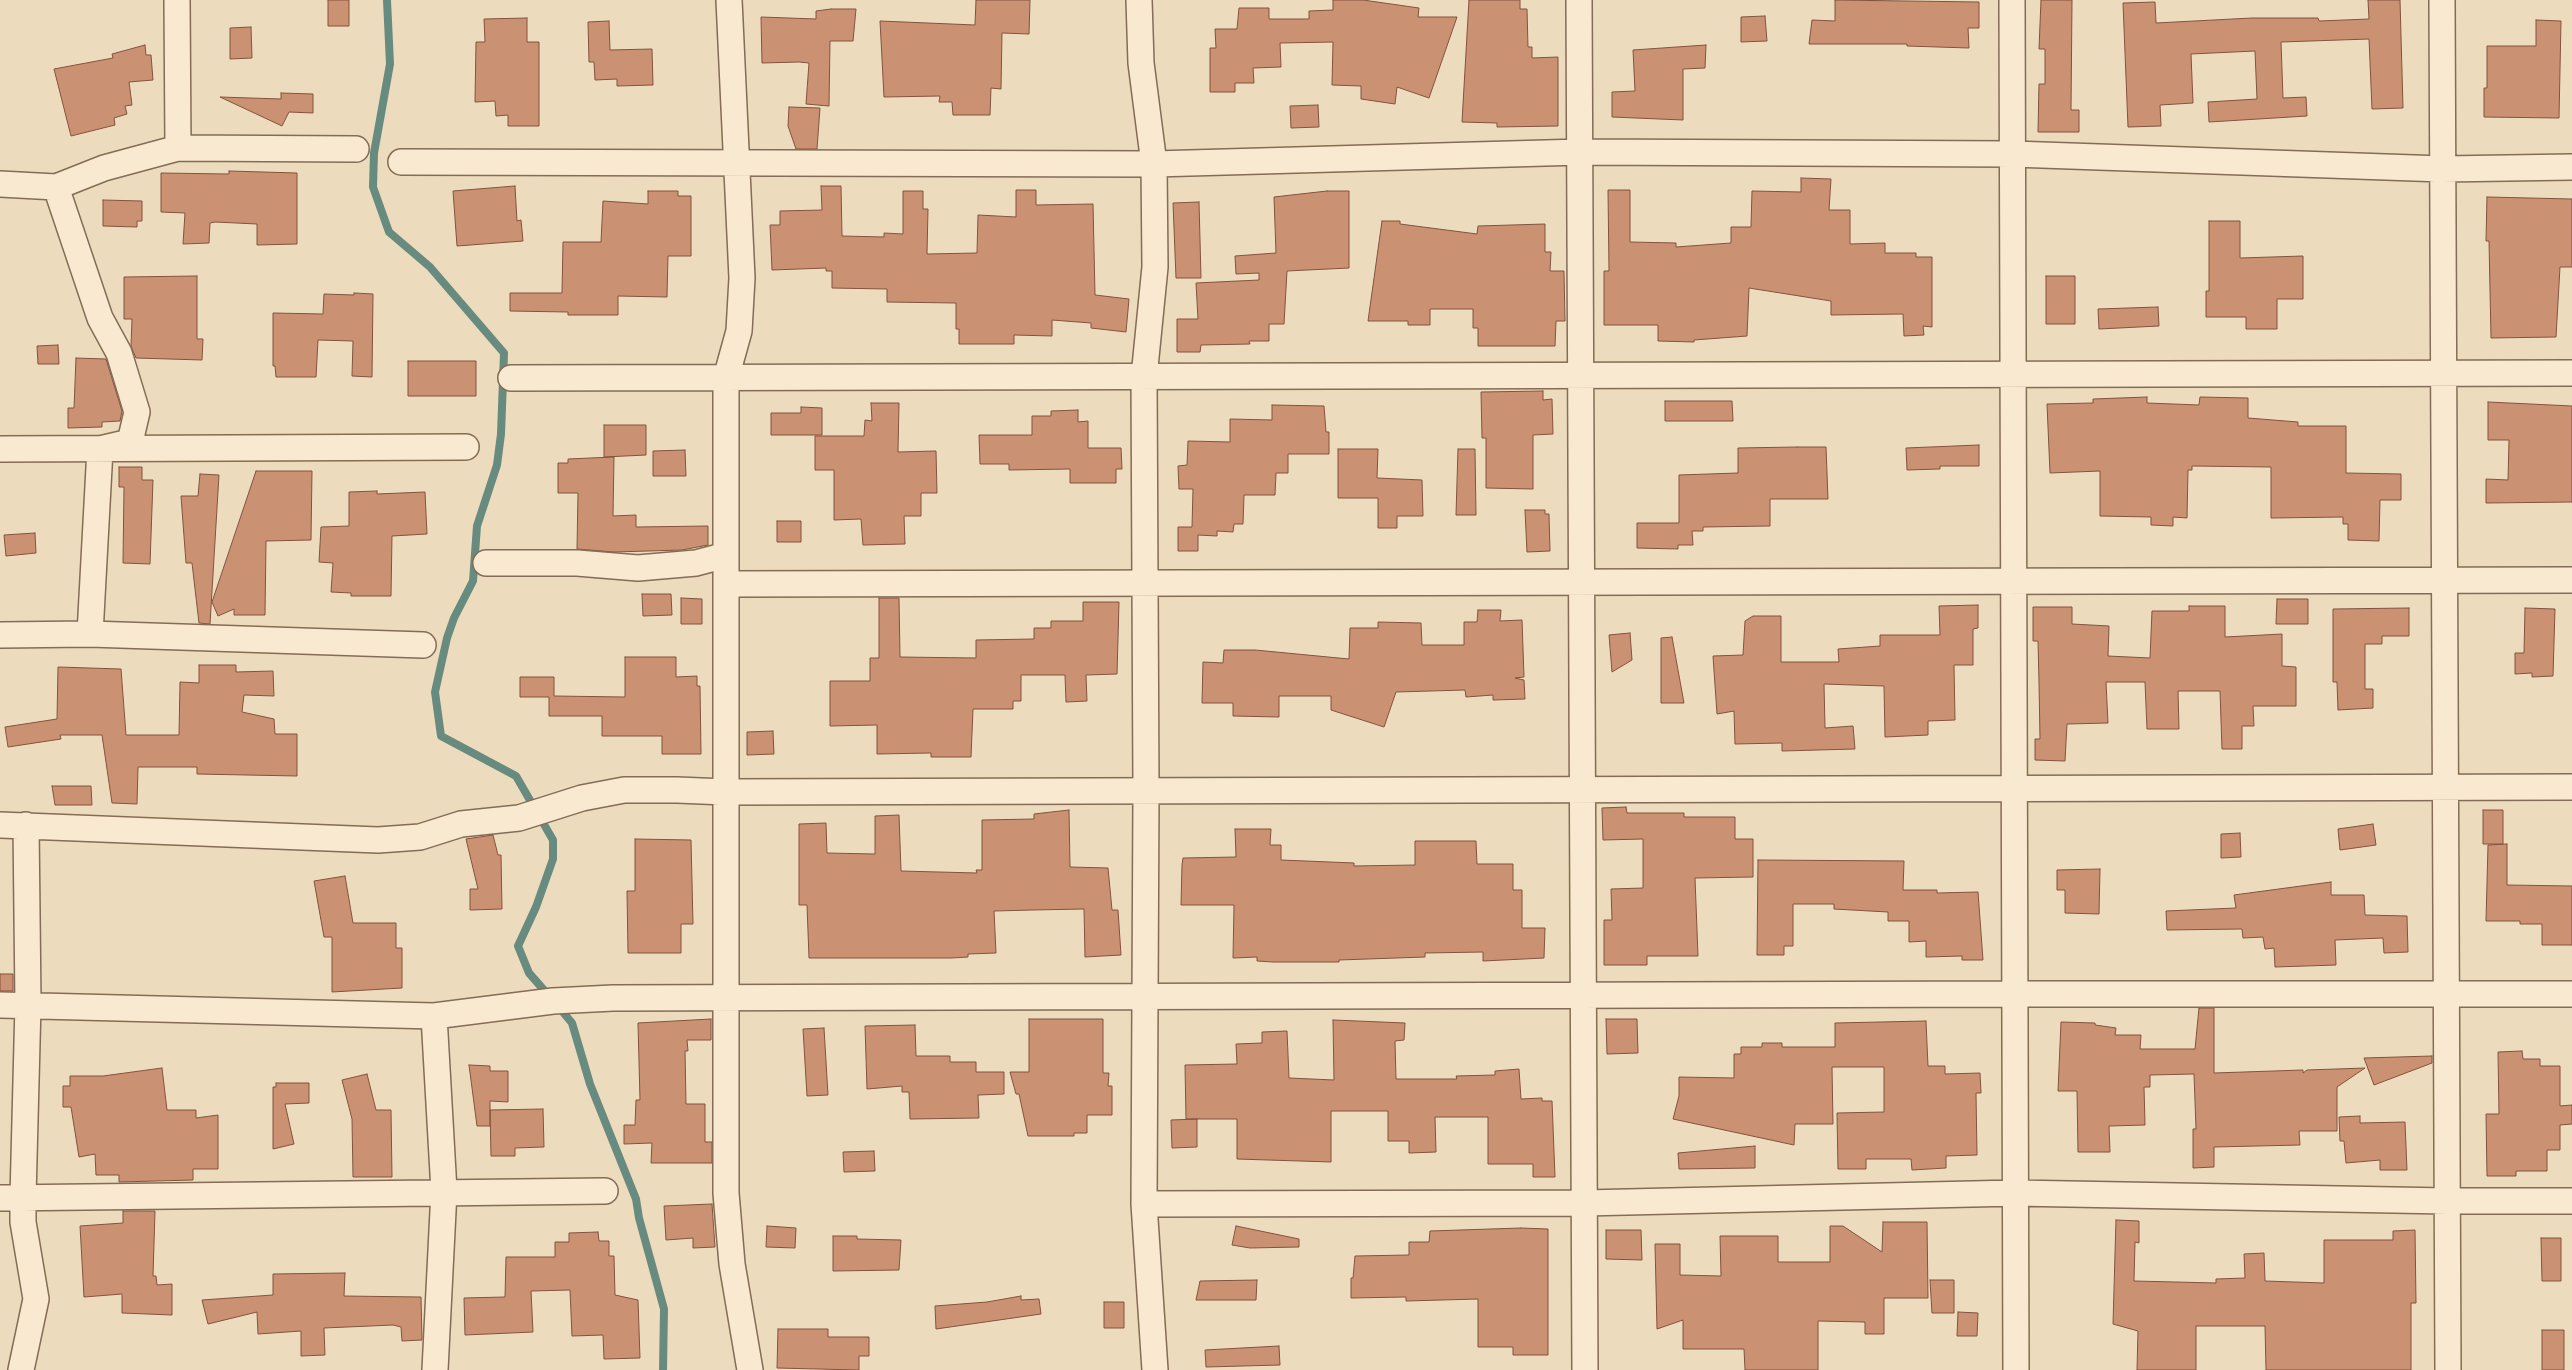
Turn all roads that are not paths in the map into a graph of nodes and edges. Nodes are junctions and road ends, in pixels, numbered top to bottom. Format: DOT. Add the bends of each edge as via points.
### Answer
graph roads {
  1 [pos="177,0"];
  2 [pos="729,0"];
  3 [pos="1139,0"];
  4 [pos="1579,0"];
  5 [pos="2012,0"];
  6 [pos="2442,0"];
  7 [pos="178,148"];
  8 [pos="356,149"];
  9 [pos="1581,152"];
  10 [pos="2012,154"];
  11 [pos="401,162"];
  12 [pos="736,162"];
  13 [pos="1154,164"];
  14 [pos="2572,167"];
  15 [pos="2443,169"];
  16 [pos="0,184"];
  17 [pos="56,187"];
  18 [pos="2444,373"];
  19 [pos="2572,373"];
  20 [pos="2013,374"];
  21 [pos="1582,376"];
  22 [pos="1144,377"];
  23 [pos="511,378"];
  24 [pos="726,378"];
  25 [pos="466,447"];
  26 [pos="0,449"];
  27 [pos="100,449"];
  28 [pos="726,555"];
  29 [pos="486,563"];
  30 [pos="2445,580"];
  31 [pos="2572,580"];
  32 [pos="2014,581"];
  33 [pos="1583,582"];
  34 [pos="1144,583"];
  35 [pos="726,584"];
  36 [pos="90,634"];
  37 [pos="0,635"];
  38 [pos="423,645"];
  39 [pos="2014,787"];
  40 [pos="2572,787"];
  41 [pos="2446,788"];
  42 [pos="1583,790"];
  43 [pos="1146,791"];
  44 [pos="726,792"];
  45 [pos="0,825"];
  46 [pos="26,825"];
  47 [pos="2015,994"];
  48 [pos="2572,994"];
  49 [pos="2446,995"];
  50 [pos="1584,997"];
  51 [pos="1144,998"];
  52 [pos="726,999"];
  53 [pos="28,1004"];
  54 [pos="0,1005"];
  55 [pos="434,1016"];
  56 [pos="444,1191"];
  57 [pos="605,1191"];
  58 [pos="2016,1193"];
  59 [pos="11,1197"];
  60 [pos="2447,1201"];
  61 [pos="2572,1201"];
  62 [pos="1584,1203"];
  63 [pos="1144,1204"];
  64 [pos="21,1370"];
  65 [pos="435,1370"];
  66 [pos="750,1370"];
  67 [pos="1156,1370"];
  68 [pos="1585,1370"];
  69 [pos="2016,1370"];
  70 [pos="2448,1370"];
  1 -- 7 [label="street"];
  2 -- 12 [label="street"];
  3 -- 13 [label="street" via="1142,62"];
  4 -- 9 [label="street"];
  5 -- 10 [label="street"];
  6 -- 15 [label="street"];
  7 -- 8 [label="street"];
  7 -- 17 [label="street" via="104,168"];
  9 -- 10 [label="street"];
  9 -- 13 [label="street"];
  9 -- 21 [label="street"];
  10 -- 15 [label="street"];
  10 -- 20 [label="street"];
  11 -- 12 [label="street"];
  12 -- 13 [label="street"];
  12 -- 24 [label="street" via="741,287 739,331"];
  13 -- 22 [label="street" via="1155,267"];
  14 -- 15 [label="street"];
  15 -- 18 [label="street"];
  16 -- 17 [label="street"];
  17 -- 27 [label="street" via="100,318 119,353 137,412 130,442"];
  18 -- 19 [label="street"];
  18 -- 20 [label="street"];
  18 -- 30 [label="street"];
  20 -- 21 [label="street"];
  20 -- 32 [label="street"];
  21 -- 22 [label="street"];
  21 -- 33 [label="street"];
  22 -- 24 [label="street"];
  22 -- 34 [label="street"];
  23 -- 24 [label="street"];
  24 -- 28 [label="street"];
  25 -- 27 [label="street"];
  26 -- 27 [label="street"];
  27 -- 36 [label="street"];
  28 -- 29 [label="street" via="696,564 638,568"];
  28 -- 35 [label="street"];
  30 -- 31 [label="street"];
  30 -- 32 [label="street"];
  30 -- 41 [label="street"];
  32 -- 33 [label="street"];
  32 -- 39 [label="street"];
  33 -- 34 [label="street"];
  33 -- 42 [label="street"];
  34 -- 35 [label="street"];
  34 -- 43 [label="street"];
  35 -- 44 [label="street"];
  36 -- 37 [label="street"];
  36 -- 38 [label="street"];
  39 -- 41 [label="street"];
  39 -- 42 [label="street"];
  39 -- 47 [label="street"];
  40 -- 41 [label="street"];
  41 -- 49 [label="street"];
  42 -- 43 [label="street"];
  42 -- 50 [label="street"];
  43 -- 44 [label="street"];
  43 -- 51 [label="street"];
  44 -- 46 [label="street" via="624,790 582,798 519,818 461,824 420,837 378,840"];
  44 -- 52 [label="street"];
  45 -- 46 [label="street"];
  46 -- 53 [label="street"];
  47 -- 49 [label="street"];
  47 -- 50 [label="street"];
  47 -- 58 [label="street"];
  48 -- 49 [label="street"];
  49 -- 60 [label="street"];
  50 -- 51 [label="street"];
  50 -- 62 [label="street"];
  51 -- 52 [label="street"];
  51 -- 63 [label="street"];
  52 -- 55 [label="street" via="553,1000"];
  52 -- 66 [label="street" via="726,1193 732,1264"];
  53 -- 54 [label="street"];
  53 -- 55 [label="street"];
  53 -- 59 [label="street"];
  55 -- 56 [label="street"];
  56 -- 57 [label="street"];
  56 -- 59 [label="street"];
  56 -- 65 [label="street"];
  58 -- 60 [label="street"];
  58 -- 62 [label="street"];
  58 -- 69 [label="street"];
  59 -- 64 [label="street" via="24,1222 36,1299"];
  60 -- 61 [label="street"];
  60 -- 70 [label="street"];
  62 -- 63 [label="street"];
  62 -- 68 [label="street"];
  63 -- 67 [label="street"];
}
